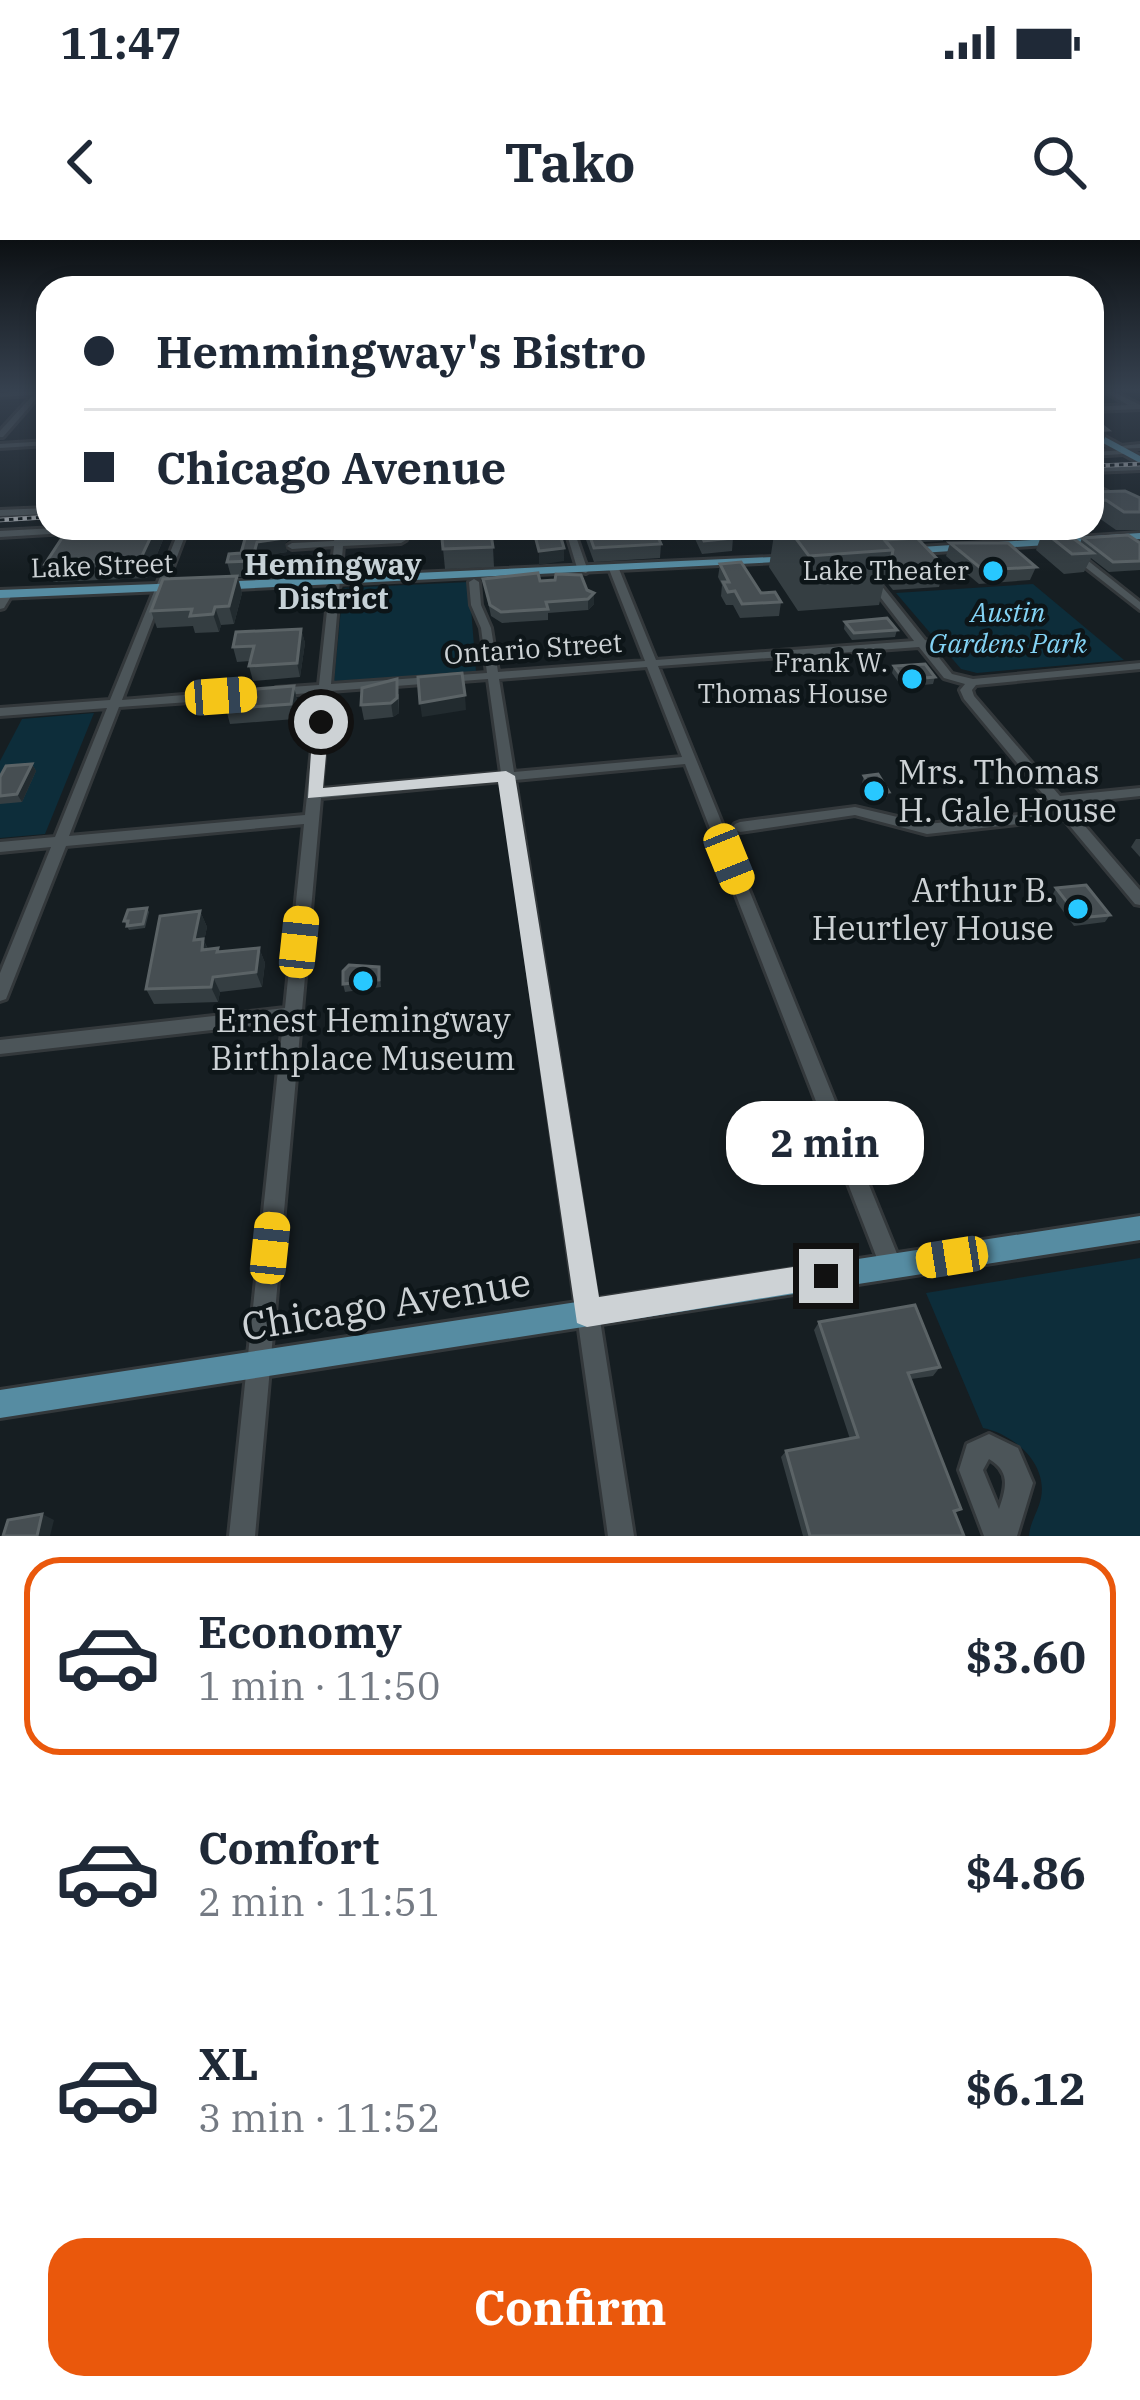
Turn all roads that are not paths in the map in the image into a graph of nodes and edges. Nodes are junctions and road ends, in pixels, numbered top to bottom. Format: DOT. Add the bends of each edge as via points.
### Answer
graph roads {
  1 [pos="1119,450"];
  2 [pos="1140,464"];
  3 [pos="1104,468"];
  4 [pos="1104,493"];
  5 [pos="1140,500"];
  6 [pos="1118,501"];
  7 [pos="1104,502"];
  8 [pos="36,512"];
  9 [pos="0,513"];
  10 [pos="1140,513"];
  11 [pos="36,532"];
  12 [pos="0,534"];
  13 [pos="1140,536"];
  14 [pos="1104,538"];
  15 [pos="179,540"];
  16 [pos="339,540"];
  17 [pos="401,540"];
  18 [pos="573,540"];
  19 [pos="890,540"];
  20 [pos="1047,540"];
  21 [pos="1080,540"];
  22 [pos="1050,542"];
  23 [pos="339,544"];
  24 [pos="292,546"];
  25 [pos="899,552"];
  26 [pos="808,558"];
  27 [pos="856,561"];
  28 [pos="614,569"];
  29 [pos="583,571"];
  30 [pos="335,581"];
  31 [pos="474,581"];
  32 [pos="161,588"];
  33 [pos="3,598"];
  34 [pos="1140,608"];
  35 [pos="927,646"];
  36 [pos="652,665"];
  37 [pos="1138,668"];
  38 [pos="492,676"];
  39 [pos="976,680"];
  40 [pos="324,688"];
  41 [pos="115,704"];
  42 [pos="0,712"];
  43 [pos="690,760"];
  44 [pos="506,776"];
  45 [pos="1140,792"];
  46 [pos="314,794"];
  47 [pos="1056,801"];
  48 [pos="1067,814"];
  49 [pos="311,819"];
  50 [pos="740,827"];
  51 [pos="61,842"];
  52 [pos="0,847"];
  53 [pos="1140,900"];
  54 [pos="0,994"];
  55 [pos="292,1014"];
  56 [pos="0,1047"];
  57 [pos="1140,1228"];
  58 [pos="891,1266"];
  59 [pos="587,1313"];
  60 [pos="259,1364"];
  61 [pos="0,1403"];
  62 [pos="242,1536"];
  63 [pos="621,1536"];
  1 -- 2 [label="main road"];
  2 -- 3 [label="street"];
  4 -- 6 [label="street"];
  5 -- 6 [label="street"];
  6 -- 7 [label="street"];
  6 -- 10 [label="street"];
  8 -- 9 [label="street"];
  11 -- 12 [label="street"];
  13 -- 14 [label="main road"];
  15 -- 32 [label="street"];
  16 -- 23 [label="street"];
  17 -- 23 [label="street"];
  18 -- 29 [label="street"];
  19 -- 25 [label="street"];
  20 -- 22 [label="street"];
  21 -- 22 [label="main road"];
  22 -- 25 [label="main road"];
  22 -- 34 [label="street"];
  23 -- 24 [label="street"];
  23 -- 30 [label="street"];
  26 -- 28 [label="main road, Lake Street"];
  27 -- 35 [label="street"];
  28 -- 29 [label="main road, Lake Street"];
  28 -- 36 [label="street"];
  29 -- 30 [label="main road, Lake Street"];
  30 -- 32 [label="main road, Lake Street"];
  30 -- 40 [label="street"];
  31 -- 38 [label="street"];
  32 -- 33 [label="main road, Lake Street"];
  32 -- 41 [label="street"];
  35 -- 36 [label="street, Ontario Street"];
  35 -- 39 [label="street" via="952,678"];
  36 -- 38 [label="street, Ontario Street"];
  36 -- 43 [label="street"];
  37 -- 39 [label="street"];
  38 -- 40 [label="street, Ontario Street"];
  38 -- 44 [label="street"];
  39 -- 47 [label="street" via="968,697"];
  40 -- 41 [label="street, Ontario Street"];
  40 -- 46 [label="street"];
  41 -- 42 [label="street, Ontario Street"];
  41 -- 51 [label="street"];
  43 -- 44 [label="street"];
  43 -- 58 [label="street"];
  44 -- 46 [label="street"];
  44 -- 59 [label="street"];
  45 -- 47 [label="street"];
  46 -- 49 [label="street"];
  47 -- 48 [label="street"];
  48 -- 50 [label="street" via="927,830 855,811"];
  48 -- 53 [label="street"];
  49 -- 51 [label="street"];
  49 -- 55 [label="street"];
  51 -- 52 [label="street"];
  51 -- 54 [label="street"];
  55 -- 56 [label="street"];
  55 -- 60 [label="street"];
  57 -- 58 [label="main road, Chicago Avenue"];
  58 -- 59 [label="main road, Chicago Avenue"];
  59 -- 60 [label="main road, Chicago Avenue"];
  59 -- 63 [label="street"];
  60 -- 61 [label="main road, Chicago Avenue"];
  60 -- 62 [label="street"];
}
